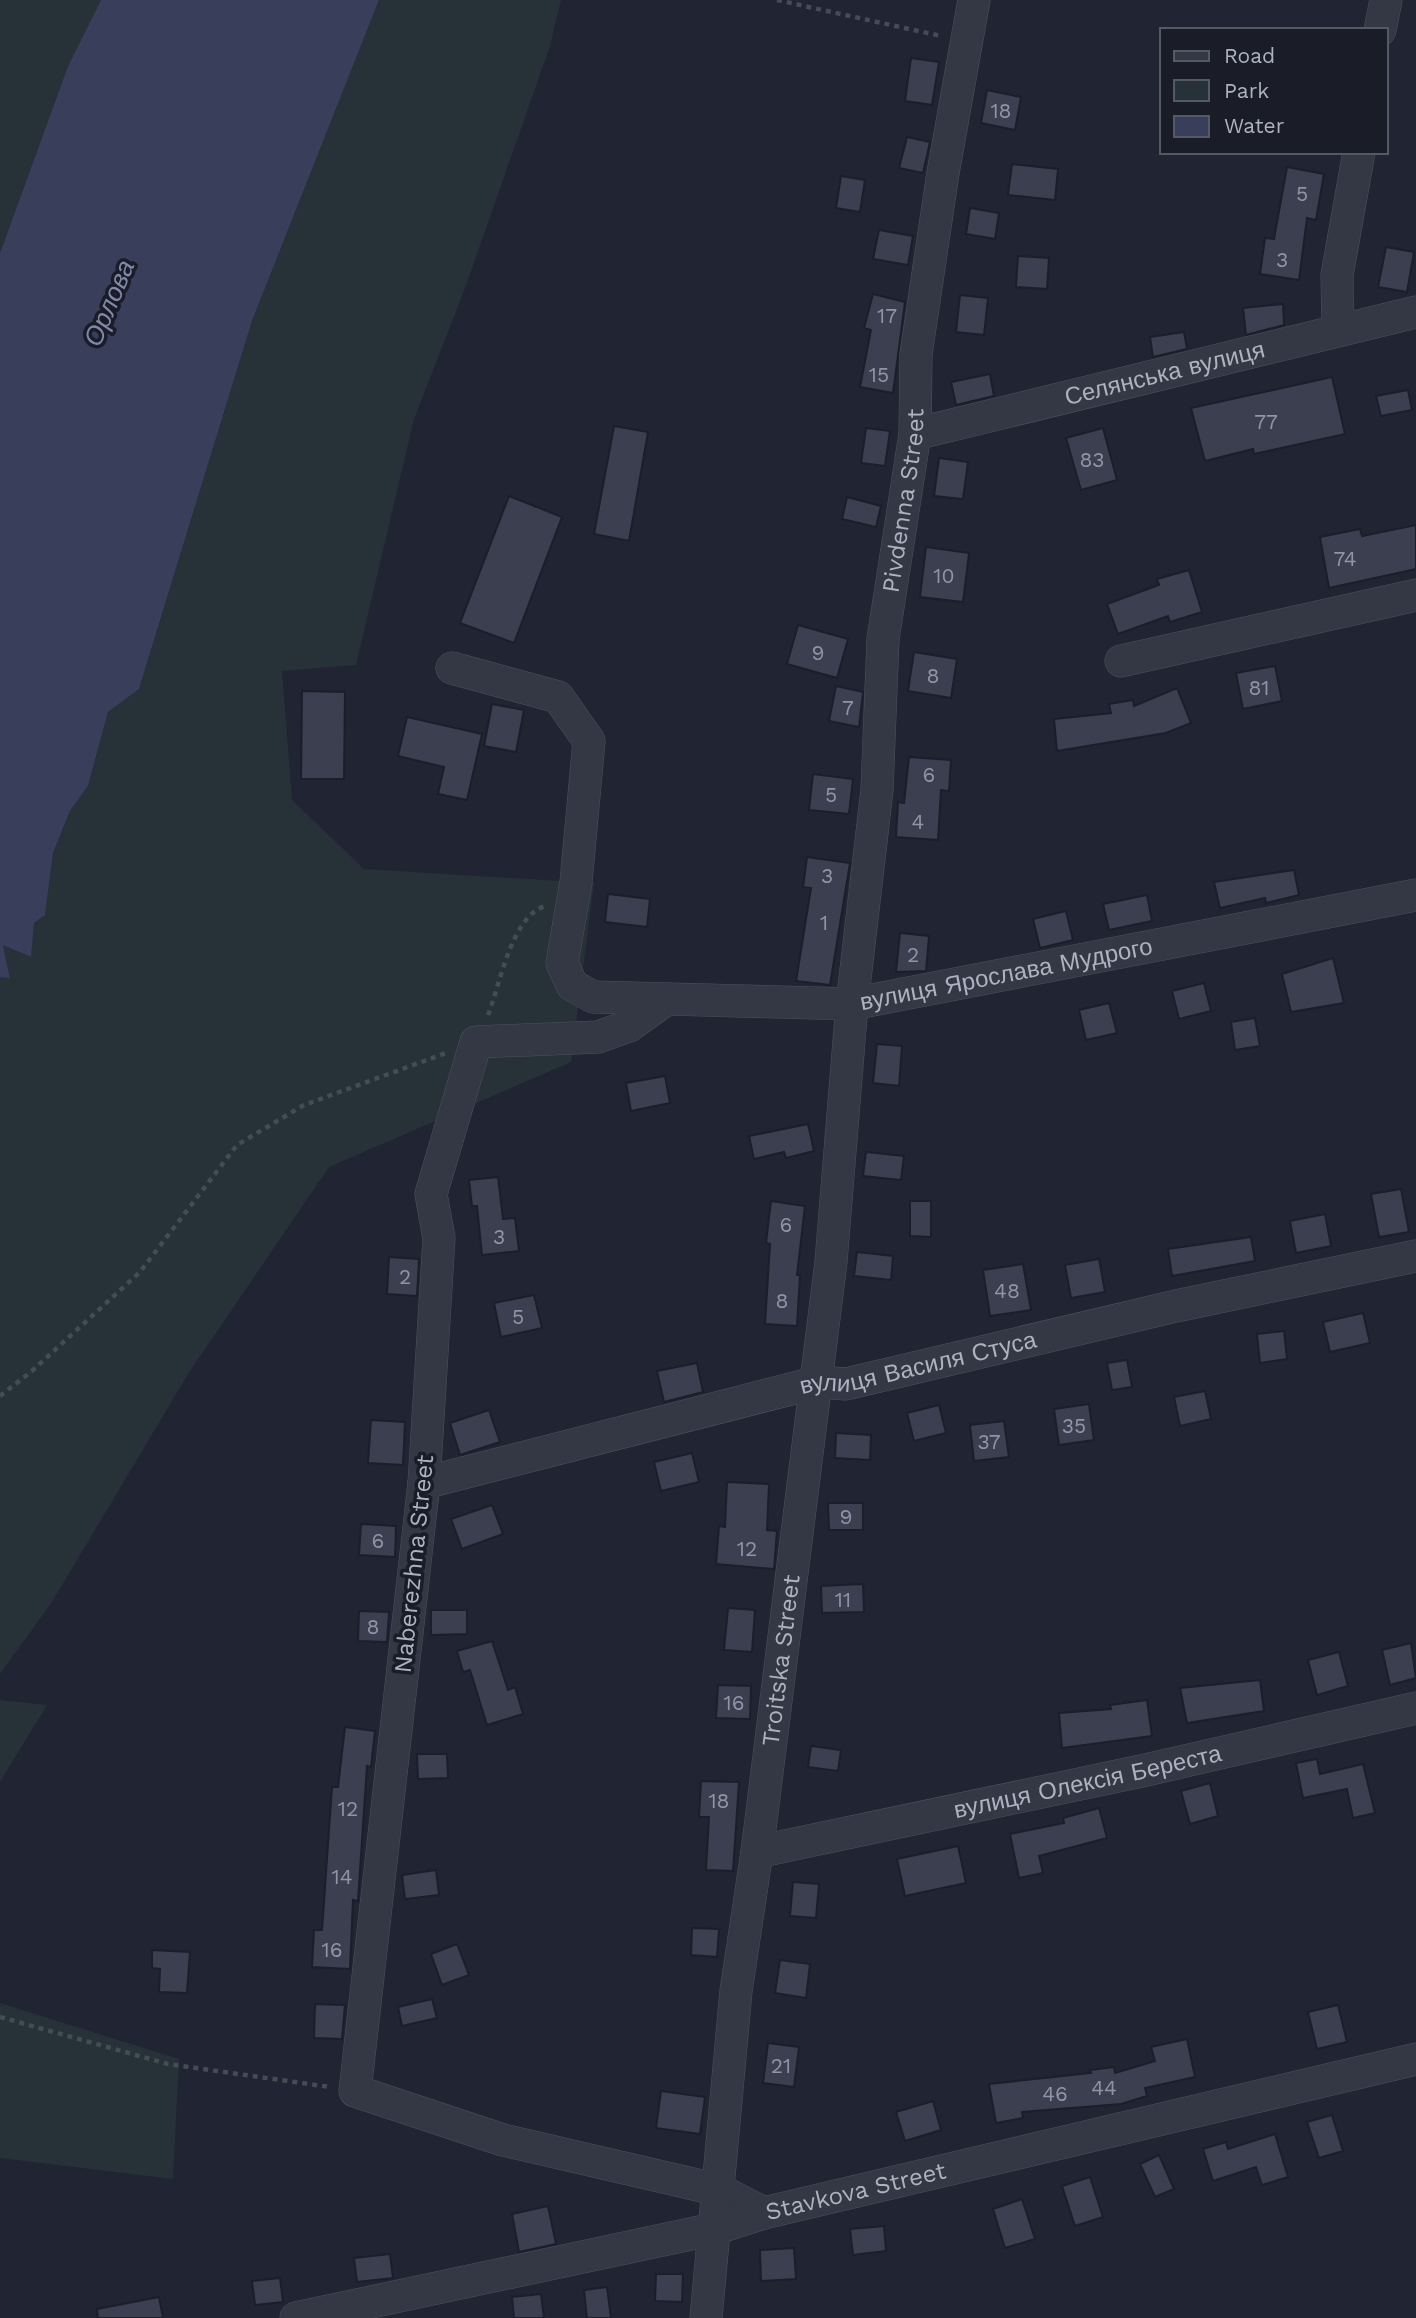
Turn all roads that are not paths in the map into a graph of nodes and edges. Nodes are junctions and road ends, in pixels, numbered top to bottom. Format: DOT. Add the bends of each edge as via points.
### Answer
graph roads {
  1 [pos="974,0"];
  2 [pos="1386,0"];
  3 [pos="1380,28"];
  4 [pos="1359,154"];
  5 [pos="1416,312"];
  6 [pos="1338,330"];
  7 [pos="915,434"];
  8 [pos="1416,596"];
  9 [pos="1121,661"];
  10 [pos="452,668"];
  11 [pos="1416,895"];
  12 [pos="664,1001"];
  13 [pos="852,1004"];
  14 [pos="1416,1256"];
  15 [pos="818,1382"];
  16 [pos="424,1483"];
  17 [pos="1416,1709"];
  18 [pos="757,1852"];
  19 [pos="1416,2059"];
  20 [pos="719,2190"];
  21 [pos="764,2213"];
  22 [pos="714,2229"];
  23 [pos="336,2314"];
  24 [pos="296,2318"];
  25 [pos="706,2318"];
  1 -- 7 [label="street, Pivdenna Street" via="916,354"];
  2 -- 3 [label="street"];
  4 -- 6 [label="street" via="1337,275"];
  5 -- 6 [label="street, Селянська вулиця"];
  6 -- 7 [label="street, Селянська вулиця"];
  7 -- 13 [label="street, Pivdenna Street" via="883,639 877,790"];
  8 -- 9 [label="street"];
  10 -- 12 [label="street, вулиця Ярослава Мудрого" via="558,697 589,741 562,963 572,985 593,997"];
  11 -- 13 [label="street, вулиця Ярослава Мудрого"];
  12 -- 13 [label="street, вулиця Ярослава Мудрого"];
  12 -- 16 [label="street, Naberezhna Street" via="629,1026 598,1037 476,1042 431,1194 439,1238"];
  13 -- 15 [label="street, Troitska Street"];
  14 -- 15 [label="street, вулиця Василя Стуса" via="1176,1306 846,1384"];
  15 -- 16 [label="street, вулиця Василя Стуса"];
  15 -- 18 [label="street, Troitska Street"];
  16 -- 20 [label="street, Naberezhna Street" via="355,2091 503,2140"];
  17 -- 18 [label="street, вулиця Олексія Береста"];
  18 -- 20 [label="street, Troitska Street" via="736,1991"];
  19 -- 21 [label="street, Stavkova Street"];
  20 -- 21 [label="street"];
  20 -- 22 [label="street, Troitska Street"];
  21 -- 22 [label="street, Stavkova Street"];
  22 -- 23 [label="street, Stavkova Street"];
  22 -- 25 [label="street, Troitska Street"];
  23 -- 24 [label="street, Stavkova Street"];
}
